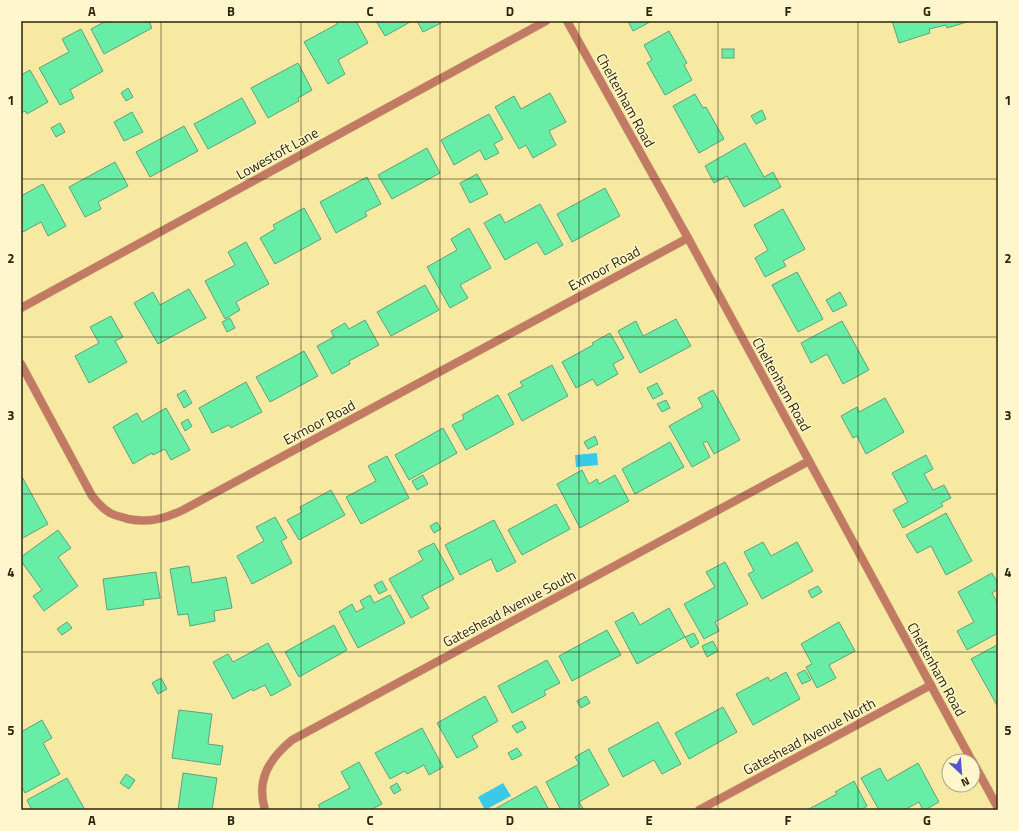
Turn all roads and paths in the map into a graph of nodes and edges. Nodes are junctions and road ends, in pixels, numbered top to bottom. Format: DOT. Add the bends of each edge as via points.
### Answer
graph roads {
  1 [pos="546,21"];
  2 [pos="567,21"];
  3 [pos="688,238"];
  4 [pos="21,308"];
  5 [pos="21,364"];
  6 [pos="809,461"];
  7 [pos="931,684"];
  8 [pos="968,753"];
  9 [pos="981,777"];
  10 [pos="998,808"];
  11 [pos="265,810"];
  12 [pos="699,810"];
  1 -- 4 [label="street, Lowestoft Lane"];
  2 -- 3 [label="street, Cheltenham Road"];
  3 -- 5 [label="street, Exmoor Road" via="183,510 154,521 138,521 110,513 92,496"];
  3 -- 6 [label="street, Cheltenham Road"];
  6 -- 7 [label="street, Cheltenham Road"];
  6 -- 11 [label="street, Gateshead Avenue South" via="292,740 280,750 267,770 262,798"];
  7 -- 8 [label="street, Cheltenham Road"];
  7 -- 12 [label="street, Gateshead Avenue North"];
  9 -- 10 [label="street, Cheltenham Road"];
}
